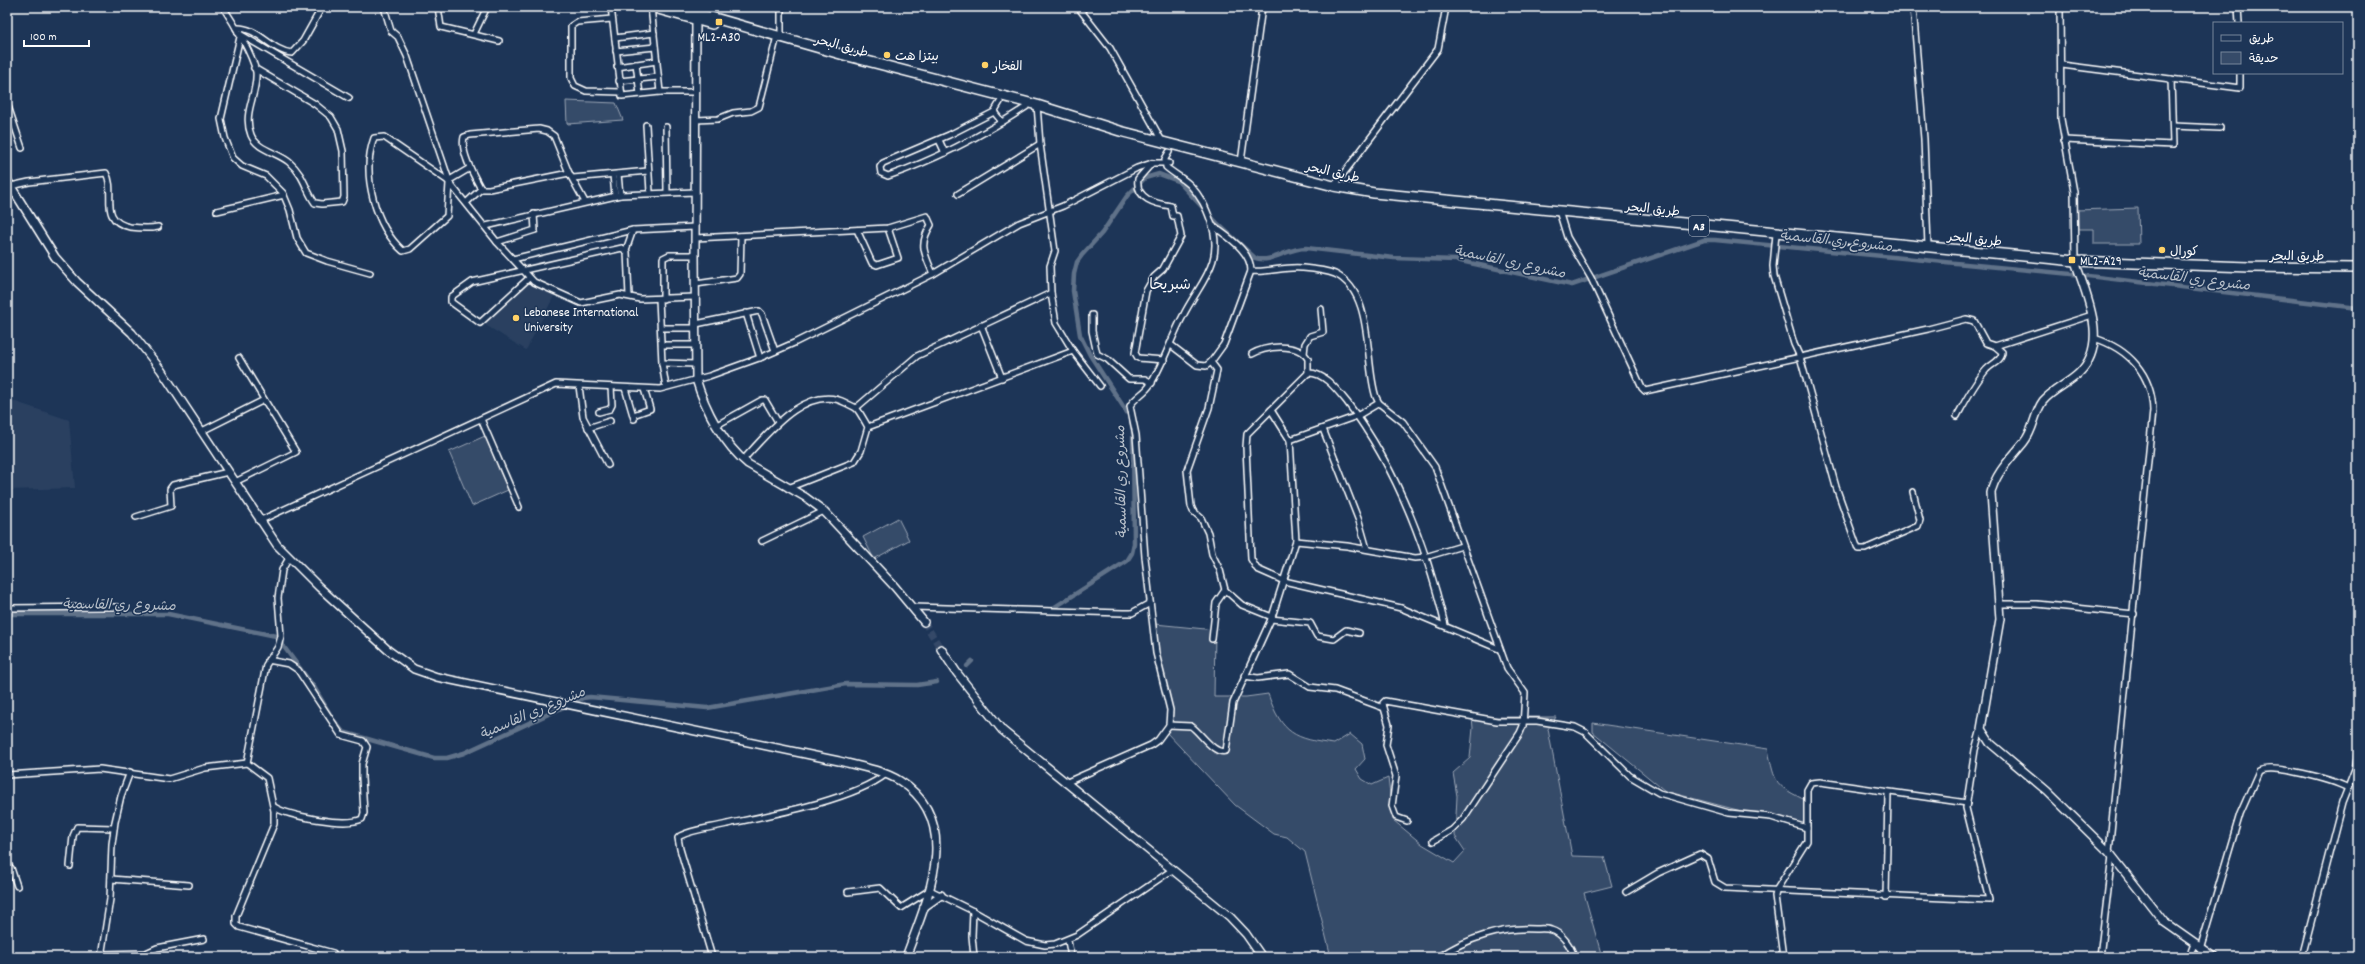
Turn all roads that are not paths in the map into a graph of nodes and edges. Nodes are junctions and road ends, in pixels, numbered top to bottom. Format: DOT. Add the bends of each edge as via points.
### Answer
graph roads {
  1 [pos="223,7"];
  2 [pos="322,7"];
  3 [pos="384,7"];
  4 [pos="438,7"];
  5 [pos="487,7"];
  6 [pos="612,7"];
  7 [pos="651,7"];
  8 [pos="676,7"];
  9 [pos="782,7"];
  10 [pos="1078,7"];
  11 [pos="1262,7"];
  12 [pos="1446,7"];
  13 [pos="1913,7"];
  14 [pos="2060,7"];
  15 [pos="2238,7"];
  16 [pos="2356,7"];
  17 [pos="2358,11"];
  18 [pos="696,17"];
  19 [pos="612,19"];
  20 [pos="2239,22"];
  21 [pos="238,33"];
  22 [pos="654,33"];
  23 [pos="474,34"];
  24 [pos="614,38"];
  25 [pos="778,39"];
  26 [pos="499,40"];
  27 [pos="655,47"];
  28 [pos="616,51"];
  29 [pos="657,61"];
  30 [pos="636,64"];
  31 [pos="2062,65"];
  32 [pos="617,67"];
  33 [pos="254,68"];
  34 [pos="2240,74"];
  35 [pos="658,77"];
  36 [pos="638,79"];
  37 [pos="2171,79"];
  38 [pos="619,82"];
  39 [pos="620,92"];
  40 [pos="660,92"];
  41 [pos="695,92"];
  42 [pos="640,94"];
  43 [pos="349,98"];
  44 [pos="1005,101"];
  45 [pos="7,103"];
  46 [pos="1026,107"];
  47 [pos="1037,107"];
  48 [pos="994,112"];
  49 [pos="696,120"];
  50 [pos="1002,122"];
  51 [pos="646,125"];
  52 [pos="2173,126"];
  53 [pos="666,127"];
  54 [pos="2220,128"];
  55 [pos="939,140"];
  56 [pos="2064,140"];
  57 [pos="1162,141"];
  58 [pos="1040,144"];
  59 [pos="22,148"];
  60 [pos="1170,148"];
  61 [pos="944,153"];
  62 [pos="1242,162"];
  63 [pos="1152,163"];
  64 [pos="1167,163"];
  65 [pos="470,168"];
  66 [pos="648,171"];
  67 [pos="569,173"];
  68 [pos="615,174"];
  69 [pos="572,178"];
  70 [pos="449,182"];
  71 [pos="9,183"];
  72 [pos="1334,186"];
  73 [pos="481,189"];
  74 [pos="650,192"];
  75 [pos="667,192"];
  76 [pos="695,192"];
  77 [pos="958,194"];
  78 [pos="284,195"];
  79 [pos="618,195"];
  80 [pos="467,202"];
  81 [pos="585,202"];
  82 [pos="217,211"];
  83 [pos="1559,211"];
  84 [pos="1049,212"];
  85 [pos="534,214"];
  86 [pos="1212,225"];
  87 [pos="486,226"];
  88 [pos="158,227"];
  89 [pos="695,227"];
  90 [pos="888,228"];
  91 [pos="633,230"];
  92 [pos="857,230"];
  93 [pos="741,236"];
  94 [pos="695,238"];
  95 [pos="1776,241"];
  96 [pos="497,242"];
  97 [pos="1928,246"];
  98 [pos="626,250"];
  99 [pos="695,255"];
  100 [pos="513,259"];
  101 [pos="2075,261"];
  102 [pos="2358,268"];
  103 [pos="524,271"];
  104 [pos="1251,271"];
  105 [pos="370,273"];
  106 [pos="933,274"];
  107 [pos="529,278"];
  108 [pos="696,284"];
  109 [pos="1051,293"];
  110 [pos="629,296"];
  111 [pos="696,297"];
  112 [pos="661,299"];
  113 [pos="1321,309"];
  114 [pos="746,313"];
  115 [pos="1092,315"];
  116 [pos="2092,315"];
  117 [pos="981,325"];
  118 [pos="696,326"];
  119 [pos="661,328"];
  120 [pos="2094,338"];
  121 [pos="662,345"];
  122 [pos="696,345"];
  123 [pos="1170,345"];
  124 [pos="1995,346"];
  125 [pos="1072,351"];
  126 [pos="774,352"];
  127 [pos="1252,354"];
  128 [pos="1304,354"];
  129 [pos="1800,357"];
  130 [pos="239,358"];
  131 [pos="760,358"];
  132 [pos="1164,360"];
  133 [pos="662,362"];
  134 [pos="1211,362"];
  135 [pos="696,364"];
  136 [pos="1308,372"];
  137 [pos="1002,378"];
  138 [pos="696,379"];
  139 [pos="1152,382"];
  140 [pos="579,386"];
  141 [pos="1100,386"];
  142 [pos="611,387"];
  143 [pos="666,387"];
  144 [pos="625,388"];
  145 [pos="644,389"];
  146 [pos="264,400"];
  147 [pos="1379,403"];
  148 [pos="856,408"];
  149 [pos="1271,410"];
  150 [pos="599,412"];
  151 [pos="1357,416"];
  152 [pos="1957,416"];
  153 [pos="481,419"];
  154 [pos="610,421"];
  155 [pos="778,422"];
  156 [pos="717,425"];
  157 [pos="868,427"];
  158 [pos="588,428"];
  159 [pos="1323,429"];
  160 [pos="202,431"];
  161 [pos="1290,440"];
  162 [pos="743,460"];
  163 [pos="608,465"];
  164 [pos="228,472"];
  165 [pos="235,482"];
  166 [pos="788,488"];
  167 [pos="1913,492"];
  168 [pos="519,506"];
  169 [pos="824,510"];
  170 [pos="136,517"];
  171 [pos="259,521"];
  172 [pos="1296,540"];
  173 [pos="762,541"];
  174 [pos="1462,546"];
  175 [pos="1367,549"];
  176 [pos="1425,557"];
  177 [pos="289,558"];
  178 [pos="1284,581"];
  179 [pos="1224,590"];
  180 [pos="1150,603"];
  181 [pos="2000,604"];
  182 [pos="117,607"];
  183 [pos="913,607"];
  184 [pos="7,608"];
  185 [pos="2134,614"];
  186 [pos="1271,618"];
  187 [pos="924,622"];
  188 [pos="1445,625"];
  189 [pos="1359,633"];
  190 [pos="1212,639"];
  191 [pos="942,649"];
  192 [pos="1499,649"];
  193 [pos="268,660"];
  194 [pos="1244,676"];
  195 [pos="1384,708"];
  196 [pos="1524,722"];
  197 [pos="1169,725"];
  198 [pos="1981,729"];
  199 [pos="2358,751"];
  200 [pos="247,763"];
  201 [pos="130,772"];
  202 [pos="886,774"];
  203 [pos="7,775"];
  204 [pos="1064,783"];
  205 [pos="2348,788"];
  206 [pos="1888,793"];
  207 [pos="1967,804"];
  208 [pos="274,807"];
  209 [pos="1407,821"];
  210 [pos="114,828"];
  211 [pos="1807,828"];
  212 [pos="1433,841"];
  213 [pos="2111,854"];
  214 [pos="70,866"];
  215 [pos="7,868"];
  216 [pos="1172,870"];
  217 [pos="111,879"];
  218 [pos="189,885"];
  219 [pos="17,886"];
  220 [pos="1777,889"];
  221 [pos="930,890"];
  222 [pos="848,892"];
  223 [pos="1626,892"];
  224 [pos="941,895"];
  225 [pos="1886,896"];
  226 [pos="922,909"];
  227 [pos="973,911"];
  228 [pos="204,939"];
  229 [pos="1068,940"];
  230 [pos="2197,947"];
  231 [pos="333,953"];
  232 [pos="101,955"];
  233 [pos="712,957"];
  234 [pos="906,957"];
  235 [pos="974,957"];
  236 [pos="1071,957"];
  237 [pos="1262,957"];
  238 [pos="1439,957"];
  239 [pos="1574,957"];
  240 [pos="1783,957"];
  241 [pos="2100,957"];
  242 [pos="2189,957"];
  243 [pos="2214,957"];
  244 [pos="2302,957"];
  1 -- 21 [label="street"];
  2 -- 21 [label="street" via="303,41 292,53 282,50 246,28"];
  3 -- 70 [label="street" via="391,31 398,37 407,56"];
  4 -- 23 [label="street" via="441,27"];
  5 -- 23 [label="street"];
  6 -- 19 [label="street"];
  7 -- 18 [label="highway, طريق البحر / A3"];
  7 -- 22 [label="street"];
  8 -- 18 [label="highway, طريق البحر / A3"];
  9 -- 25 [label="street"];
  10 -- 57 [label="street" via="1110,48"];
  11 -- 62 [label="street"];
  12 -- 72 [label="street" via="1438,49"];
  13 -- 97 [label="street" via="1924,139"];
  14 -- 31 [label="street"];
  15 -- 20 [label="street"];
  16 -- 17 [label="street"];
  18 -- 25 [label="highway, طريق البحر / A3"];
  18 -- 41 [label="main road"];
  19 -- 24 [label="street"];
  19 -- 39 [label="street" via="577,22 571,26 571,78 572,84 586,91"];
  21 -- 33 [label="street"];
  21 -- 43 [label="street"];
  21 -- 78 [label="street" via="221,119 225,138 236,162 266,176"];
  22 -- 24 [label="street"];
  22 -- 27 [label="street"];
  23 -- 26 [label="street"];
  24 -- 28 [label="street"];
  25 -- 44 [label="highway, طريق البحر / A3"];
  25 -- 49 [label="street" via="759,107 751,111 733,112 718,119"];
  27 -- 28 [label="street"];
  27 -- 29 [label="street"];
  28 -- 32 [label="street"];
  29 -- 30 [label="street"];
  29 -- 35 [label="street"];
  30 -- 32 [label="street"];
  30 -- 36 [label="street"];
  31 -- 37 [label="street"];
  31 -- 56 [label="street" via="2061,119"];
  32 -- 38 [label="street"];
  33 -- 33 [label="street" via="256,77 247,118 253,139 291,163 306,184 315,203 342,202 345,162 338,129 331,116"];
  34 -- 37 [label="street" via="2240,88"];
  35 -- 36 [label="street"];
  35 -- 40 [label="street"];
  36 -- 38 [label="street"];
  36 -- 42 [label="street"];
  37 -- 52 [label="street"];
  38 -- 39 [label="street"];
  39 -- 42 [label="street" via="623,96"];
  40 -- 41 [label="street"];
  40 -- 42 [label="street"];
  41 -- 49 [label="main road"];
  44 -- 46 [label="highway, طريق البحر / A3"];
  44 -- 47 [label="highway, طريق البحر / A3"];
  44 -- 48 [label="street"];
  45 -- 59 [label="street"];
  46 -- 47 [label="highway, طريق البحر / A3"];
  46 -- 50 [label="street"];
  47 -- 57 [label="highway, طريق البحر / A3"];
  47 -- 58 [label="street"];
  48 -- 50 [label="street"];
  48 -- 55 [label="street"];
  49 -- 76 [label="main road"];
  50 -- 61 [label="street"];
  51 -- 66 [label="street"];
  52 -- 54 [label="street"];
  52 -- 56 [label="street" via="2173,145"];
  53 -- 75 [label="street"];
  55 -- 61 [label="street"];
  55 -- 61 [label="street" via="883,162 880,167 881,173 888,176"];
  56 -- 101 [label="street" via="2074,192"];
  57 -- 60 [label="highway, طريق البحر / A3"];
  58 -- 77 [label="street"];
  58 -- 84 [label="street"];
  60 -- 62 [label="highway, طريق البحر / A3"];
  60 -- 64 [label="street"];
  62 -- 72 [label="highway, طريق البحر / A3"];
  63 -- 64 [label="street"];
  63 -- 84 [label="street" via="1132,170"];
  63 -- 132 [label="street" via="1138,183 1146,199 1171,206 1182,233 1165,265 1146,291 1136,347 1138,358"];
  64 -- 86 [label="street" via="1194,190 1208,211"];
  65 -- 67 [label="street" via="463,144 463,139 467,136 539,129 554,136"];
  65 -- 70 [label="street"];
  65 -- 73 [label="street"];
  66 -- 68 [label="street"];
  66 -- 74 [label="street"];
  67 -- 69 [label="street"];
  67 -- 73 [label="street" via="489,190"];
  68 -- 69 [label="street"];
  68 -- 79 [label="street"];
  69 -- 81 [label="street"];
  70 -- 70 [label="street" via="384,137 374,138 370,172 373,197 387,231 403,251 414,246 447,216"];
  70 -- 80 [label="street"];
  71 -- 88 [label="street" via="106,173 111,215 116,221 134,228"];
  71 -- 160 [label="main road" via="55,257 77,282 132,333"];
  72 -- 83 [label="highway, طريق البحر / A3" via="1397,196"];
  73 -- 80 [label="street"];
  74 -- 75 [label="street"];
  74 -- 79 [label="street"];
  75 -- 76 [label="street"];
  76 -- 89 [label="main road"];
  78 -- 82 [label="street"];
  78 -- 105 [label="street" via="297,238 306,253"];
  79 -- 81 [label="street"];
  80 -- 87 [label="street"];
  81 -- 85 [label="street"];
  83 -- 95 [label="highway, طريق البحر / A3"];
  83 -- 129 [label="street" via="1567,237 1591,278 1643,390"];
  84 -- 106 [label="street" via="1019,223"];
  84 -- 109 [label="street" via="1055,252 1050,266"];
  85 -- 87 [label="street"];
  85 -- 96 [label="street" via="537,228 535,230"];
  86 -- 104 [label="street" via="1250,258"];
  86 -- 123 [label="street" via="1216,243 1215,259 1182,316"];
  87 -- 96 [label="street"];
  89 -- 91 [label="street"];
  89 -- 94 [label="main road"];
  90 -- 92 [label="street"];
  90 -- 92 [label="street" via="898,258 877,265 872,263"];
  90 -- 106 [label="street" via="927,216 929,218 931,225 924,238 923,247"];
  91 -- 98 [label="street"];
  91 -- 100 [label="street"];
  92 -- 93 [label="street"];
  93 -- 94 [label="street"];
  93 -- 108 [label="street" via="740,274 737,278"];
  94 -- 99 [label="main road"];
  95 -- 97 [label="highway, طريق البحر / A3"];
  95 -- 129 [label="street" via="1774,276"];
  96 -- 100 [label="street"];
  97 -- 101 [label="highway, طريق البحر / A3"];
  98 -- 103 [label="street" via="622,248"];
  98 -- 110 [label="street"];
  99 -- 108 [label="main road"];
  99 -- 112 [label="street" via="669,255 663,258"];
  100 -- 103 [label="street"];
  101 -- 102 [label="highway, طريق البحر / A3"];
  101 -- 116 [label="main road"];
  103 -- 107 [label="street"];
  103 -- 107 [label="street" via="469,283 451,297 451,302 480,323"];
  104 -- 134 [label="street" via="1224,344"];
  104 -- 147 [label="street" via="1304,268 1336,274 1345,281 1363,309 1373,390"];
  106 -- 126 [label="street"];
  107 -- 110 [label="street" via="581,303"];
  108 -- 111 [label="main road"];
  109 -- 117 [label="street"];
  109 -- 125 [label="street" via="1056,323"];
  110 -- 112 [label="street"];
  111 -- 112 [label="street"];
  111 -- 118 [label="main road"];
  112 -- 119 [label="street"];
  113 -- 128 [label="street" via="1323,332 1310,336 1305,344"];
  114 -- 118 [label="street"];
  114 -- 126 [label="street" via="759,311 762,314"];
  114 -- 131 [label="street"];
  115 -- 139 [label="street" via="1092,331 1097,354 1129,379 1145,379"];
  116 -- 120 [label="main road"];
  116 -- 124 [label="street"];
  117 -- 137 [label="street"];
  117 -- 148 [label="street" via="917,356"];
  118 -- 119 [label="street"];
  118 -- 122 [label="main road"];
  119 -- 121 [label="street"];
  120 -- 181 [label="main road" via="2092,353 2085,366 2043,401 2031,433 1993,486"];
  120 -- 185 [label="street" via="2110,343 2128,355 2150,386 2153,397"];
  121 -- 122 [label="street"];
  121 -- 133 [label="street"];
  122 -- 135 [label="main road"];
  123 -- 132 [label="street"];
  123 -- 134 [label="street" via="1197,365 1206,366"];
  124 -- 129 [label="street" via="1986,343 1974,321 1966,319"];
  124 -- 152 [label="street" via="2002,352 2001,358 1986,370"];
  125 -- 137 [label="street"];
  125 -- 141 [label="street"];
  126 -- 131 [label="street"];
  127 -- 128 [label="street" via="1274,346"];
  128 -- 136 [label="street" via="1308,359"];
  129 -- 167 [label="street" via="1836,487 1858,548 1864,549 1918,526 1920,520"];
  130 -- 146 [label="street"];
  131 -- 138 [label="street"];
  132 -- 139 [label="street"];
  133 -- 135 [label="street"];
  133 -- 143 [label="street"];
  134 -- 179 [label="street" via="1216,366 1217,373 1209,408 1186,477 1191,506 1201,518 1208,533"];
  135 -- 138 [label="main road"];
  136 -- 149 [label="street"];
  136 -- 151 [label="street" via="1320,374"];
  137 -- 157 [label="street"];
  138 -- 143 [label="street"];
  138 -- 156 [label="main road"];
  139 -- 180 [label="street" via="1130,406 1139,464"];
  140 -- 142 [label="street"];
  140 -- 153 [label="street" via="556,384"];
  140 -- 158 [label="street" via="580,402"];
  142 -- 144 [label="street"];
  142 -- 150 [label="street" via="612,405 610,409"];
  143 -- 145 [label="street"];
  144 -- 145 [label="street"];
  144 -- 145 [label="street" via="635,416 650,410"];
  146 -- 160 [label="street"];
  146 -- 165 [label="street" via="296,452"];
  147 -- 151 [label="street"];
  147 -- 174 [label="street" via="1403,422 1435,467"];
  148 -- 155 [label="street" via="838,399 827,398 800,407"];
  148 -- 157 [label="street"];
  149 -- 161 [label="street"];
  149 -- 178 [label="street" via="1247,434 1246,441 1251,559 1257,569"];
  151 -- 159 [label="street"];
  151 -- 176 [label="street" via="1400,487"];
  153 -- 168 [label="street"];
  153 -- 171 [label="street"];
  154 -- 158 [label="street"];
  155 -- 156 [label="street" via="765,400 762,400"];
  155 -- 162 [label="street"];
  156 -- 162 [label="main road" via="730,446"];
  157 -- 166 [label="street" via="861,452 854,462"];
  158 -- 163 [label="street"];
  159 -- 161 [label="street"];
  159 -- 175 [label="street" via="1359,521"];
  160 -- 164 [label="main road"];
  161 -- 172 [label="street"];
  162 -- 166 [label="main road"];
  164 -- 165 [label="main road"];
  164 -- 170 [label="street" via="173,485 170,489 171,506"];
  165 -- 171 [label="main road"];
  166 -- 169 [label="main road"];
  169 -- 173 [label="street"];
  169 -- 183 [label="main road"];
  171 -- 177 [label="main road"];
  172 -- 175 [label="street"];
  172 -- 178 [label="street"];
  174 -- 176 [label="street"];
  174 -- 192 [label="street" via="1480,590"];
  175 -- 176 [label="street" via="1415,558"];
  176 -- 188 [label="street"];
  177 -- 193 [label="street" via="282,570 278,598 281,636 278,647"];
  177 -- 202 [label="main road" via="388,650 418,671 568,706 817,755"];
  178 -- 186 [label="street"];
  178 -- 188 [label="street" via="1375,600"];
  179 -- 186 [label="street" via="1242,605"];
  179 -- 190 [label="street" via="1216,603"];
  180 -- 183 [label="street" via="1132,612 1122,613"];
  180 -- 197 [label="street" via="1156,653 1170,710"];
  181 -- 185 [label="street" via="2037,604"];
  181 -- 198 [label="main road" via="2000,619"];
  182 -- 184 [label="street"];
  183 -- 187 [label="main road"];
  185 -- 213 [label="street"];
  186 -- 189 [label="street" via="1310,623 1317,636 1324,638 1334,639 1346,630"];
  186 -- 194 [label="street"];
  188 -- 192 [label="street"];
  191 -- 204 [label="main road" via="961,679 1002,730"];
  192 -- 196 [label="street" via="1511,676 1525,693"];
  193 -- 200 [label="street"];
  193 -- 208 [label="street" via="289,664 298,670 341,735 363,741 367,747 362,764 362,819 353,822 334,820 284,812"];
  194 -- 195 [label="street" via="1258,678 1289,674 1310,687 1335,690"];
  194 -- 197 [label="street" via="1233,703 1226,751 1214,748 1191,726"];
  195 -- 196 [label="street" via="1384,701 1497,721"];
  195 -- 209 [label="street" via="1389,725 1386,745 1396,776 1392,806 1396,817"];
  196 -- 211 [label="street" via="1557,723 1585,732 1630,776 1659,793 1728,813 1771,816"];
  196 -- 212 [label="street" via="1520,733 1463,819 1452,830"];
  197 -- 204 [label="street" via="1151,745"];
  198 -- 207 [label="street" via="1974,750"];
  198 -- 213 [label="main road" via="1990,743 2048,791"];
  199 -- 205 [label="street" via="2355,770"];
  200 -- 201 [label="street" via="205,768 170,778 153,778"];
  200 -- 208 [label="street" via="267,778"];
  201 -- 203 [label="street" via="100,769"];
  201 -- 210 [label="street" via="121,796"];
  202 -- 221 [label="main road" via="900,781 916,795 935,829 937,848"];
  202 -- 233 [label="street" via="871,785 835,797 678,838"];
  204 -- 216 [label="main road"];
  205 -- 230 [label="street" via="2322,778 2266,769 2259,771 2240,814"];
  205 -- 244 [label="street"];
  206 -- 207 [label="street"];
  206 -- 211 [label="street" via="1820,782 1811,784 1807,790"];
  206 -- 225 [label="street"];
  207 -- 225 [label="street" via="1971,834 1989,900"];
  208 -- 231 [label="street" via="274,824 236,916 236,924 239,927"];
  210 -- 214 [label="street" via="78,827 73,836"];
  210 -- 217 [label="street"];
  211 -- 220 [label="street" via="1804,845"];
  213 -- 230 [label="main road" via="2164,922"];
  213 -- 241 [label="street"];
  215 -- 219 [label="street" via="11,868"];
  216 -- 229 [label="street"];
  216 -- 237 [label="main road" via="1230,917"];
  217 -- 218 [label="street"];
  217 -- 232 [label="street"];
  220 -- 223 [label="street" via="1725,888 1715,882 1708,860 1700,854 1658,873"];
  220 -- 225 [label="street"];
  220 -- 240 [label="street" via="1776,915"];
  221 -- 222 [label="street" via="901,908 880,888"];
  221 -- 224 [label="street"];
  221 -- 226 [label="main road"];
  224 -- 226 [label="main road"];
  224 -- 227 [label="street"];
  226 -- 234 [label="main road"];
  227 -- 229 [label="street" via="1026,941 1045,945"];
  227 -- 235 [label="street"];
  228 -- 232 [label="street" via="157,948 146,953"];
  229 -- 236 [label="street"];
  230 -- 242 [label="street"];
  230 -- 243 [label="main road"];
  238 -- 239 [label="street" via="1488,933 1529,929 1551,930 1563,938"];
}
